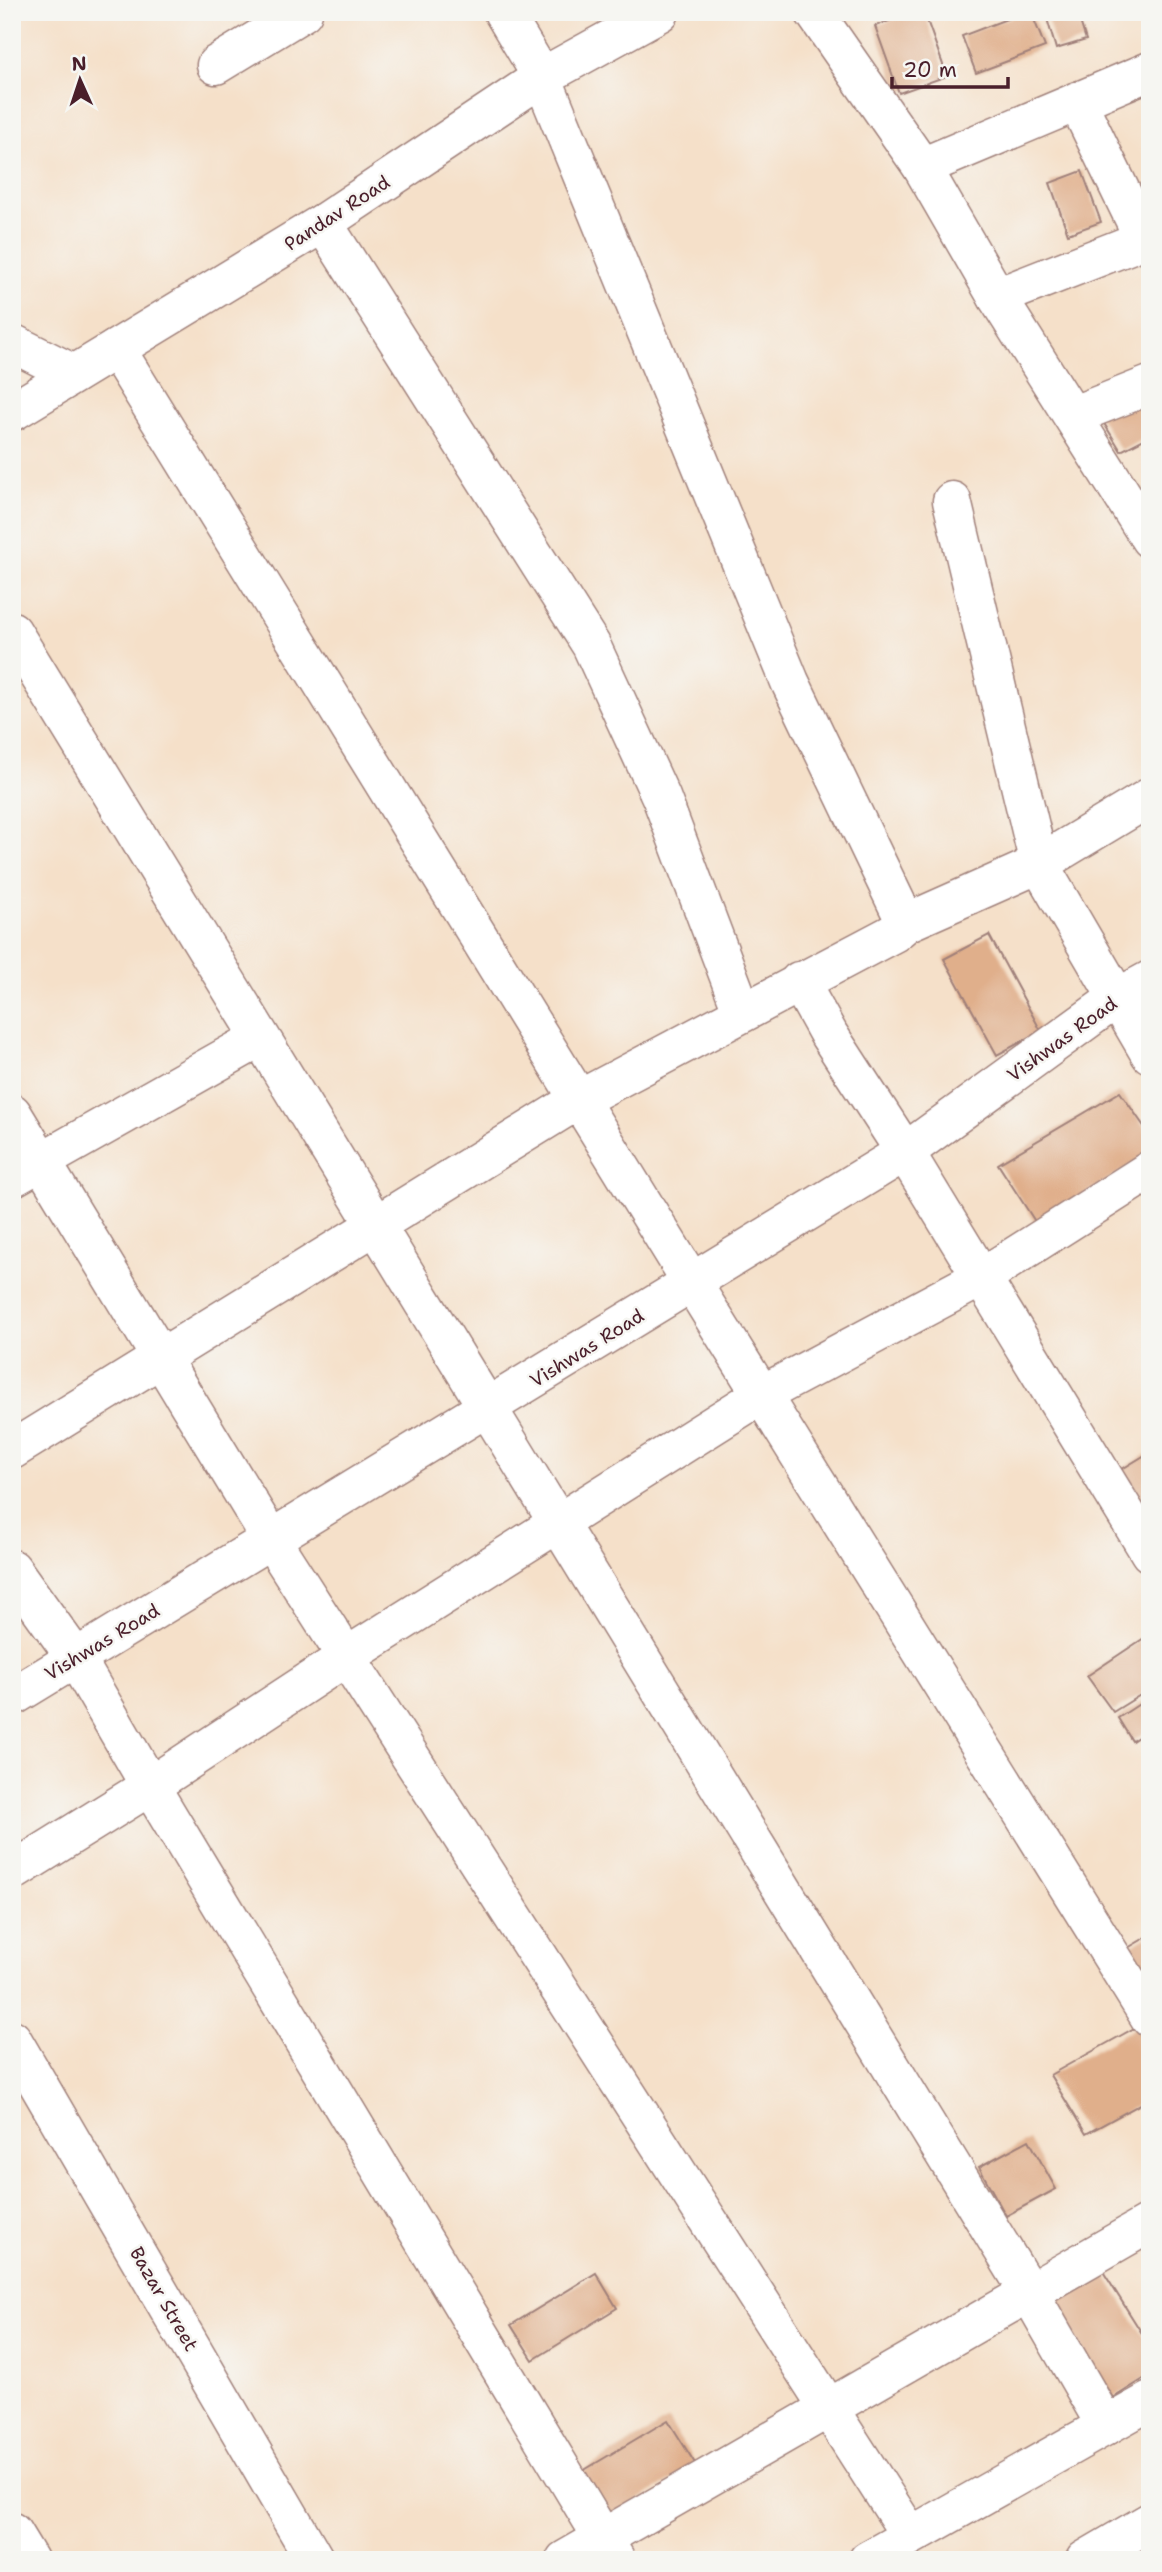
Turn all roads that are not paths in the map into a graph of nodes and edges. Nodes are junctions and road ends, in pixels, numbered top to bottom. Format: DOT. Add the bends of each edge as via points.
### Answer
graph roads {
  1 [pos="303,12"];
  2 [pos="503,12"];
  3 [pos="660,12"];
  4 [pos="814,12"];
  5 [pos="216,65"];
  6 [pos="1150,71"];
  7 [pos="542,77"];
  8 [pos="1077,101"];
  9 [pos="922,167"];
  10 [pos="323,223"];
  11 [pos="1147,238"];
  12 [pos="997,297"];
  13 [pos="12,343"];
  14 [pos="116,349"];
  15 [pos="74,374"];
  16 [pos="1150,385"];
  17 [pos="12,412"];
  18 [pos="1074,415"];
  19 [pos="952,501"];
  20 [pos="1150,538"];
  21 [pos="12,631"];
  22 [pos="1150,797"];
  23 [pos="1039,864"];
  24 [pos="906,923"];
  25 [pos="1150,980"];
  26 [pos="799,981"];
  27 [pos="1117,998"];
  28 [pos="742,1011"];
  29 [pos="260,1038"];
  30 [pos="1150,1054"];
  31 [pos="578,1100"];
  32 [pos="12,1113"];
  33 [pos="905,1152"];
  34 [pos="27,1170"];
  35 [pos="1150,1170"];
  36 [pos="376,1227"];
  37 [pos="982,1277"];
  38 [pos="692,1283"];
  39 [pos="160,1356"];
  40 [pos="761,1395"];
  41 [pos="486,1409"];
  42 [pos="12,1450"];
  43 [pos="557,1525"];
  44 [pos="272,1541"];
  45 [pos="1150,1553"];
  46 [pos="12,1569"];
  47 [pos="75,1657"];
  48 [pos="346,1657"];
  49 [pos="12,1697"];
  50 [pos="150,1786"];
  51 [pos="12,1872"];
  52 [pos="1150,2018"];
  53 [pos="12,2039"];
  54 [pos="1150,2223"];
  55 [pos="1030,2294"];
  56 [pos="1150,2401"];
  57 [pos="829,2410"];
  58 [pos="1106,2426"];
  59 [pos="1150,2522"];
  60 [pos="12,2532"];
  61 [pos="910,2535"];
  62 [pos="609,2548"];
  63 [pos="29,2560"];
  64 [pos="315,2560"];
  65 [pos="565,2560"];
  66 [pos="868,2560"];
  67 [pos="1085,2560"];
  1 -- 5 [label="street"];
  2 -- 7 [label="street"];
  3 -- 7 [label="street, Pandav Road"];
  4 -- 9 [label="street"];
  6 -- 8 [label="street"];
  7 -- 10 [label="street, Pandav Road"];
  7 -- 24 [label="street" via="790,682"];
  8 -- 9 [label="street"];
  8 -- 11 [label="street"];
  9 -- 12 [label="street"];
  10 -- 14 [label="street, Pandav Road"];
  10 -- 28 [label="street" via="591,645 661,797"];
  11 -- 12 [label="street"];
  12 -- 18 [label="street"];
  13 -- 15 [label="street"];
  14 -- 15 [label="street, Pandav Road"];
  14 -- 31 [label="street"];
  15 -- 17 [label="street, Pandav Road"];
  16 -- 18 [label="street"];
  18 -- 20 [label="street"];
  19 -- 23 [label="street"];
  21 -- 29 [label="street"];
  22 -- 23 [label="street"];
  23 -- 24 [label="street"];
  23 -- 27 [label="street"];
  24 -- 26 [label="street"];
  25 -- 27 [label="street, Vishwas Road"];
  26 -- 28 [label="street"];
  26 -- 33 [label="street"];
  27 -- 30 [label="street"];
  27 -- 33 [label="street, Vishwas Road"];
  28 -- 31 [label="street"];
  29 -- 34 [label="street"];
  29 -- 36 [label="street"];
  31 -- 36 [label="street"];
  31 -- 38 [label="street"];
  32 -- 34 [label="street"];
  33 -- 37 [label="street"];
  33 -- 38 [label="street, Vishwas Road"];
  34 -- 39 [label="street"];
  35 -- 37 [label="street"];
  36 -- 39 [label="street"];
  36 -- 41 [label="street"];
  37 -- 40 [label="street"];
  37 -- 45 [label="street"];
  38 -- 40 [label="street"];
  38 -- 41 [label="street, Vishwas Road"];
  39 -- 42 [label="street"];
  39 -- 44 [label="street"];
  40 -- 43 [label="street"];
  40 -- 52 [label="street"];
  41 -- 43 [label="street"];
  41 -- 44 [label="street, Vishwas Road"];
  43 -- 48 [label="street"];
  43 -- 55 [label="street"];
  44 -- 47 [label="street, Vishwas Road"];
  44 -- 48 [label="street"];
  46 -- 47 [label="street"];
  47 -- 49 [label="street, Vishwas Road"];
  47 -- 50 [label="street"];
  48 -- 50 [label="street"];
  48 -- 57 [label="street"];
  50 -- 51 [label="street"];
  50 -- 62 [label="street"];
  53 -- 64 [label="street, Bazar Street"];
  54 -- 55 [label="street"];
  55 -- 57 [label="street"];
  55 -- 58 [label="street"];
  56 -- 58 [label="street"];
  57 -- 61 [label="street"];
  57 -- 62 [label="street"];
  58 -- 61 [label="street"];
  59 -- 67 [label="street"];
  60 -- 63 [label="street"];
  61 -- 66 [label="street"];
  62 -- 65 [label="street"];
}
